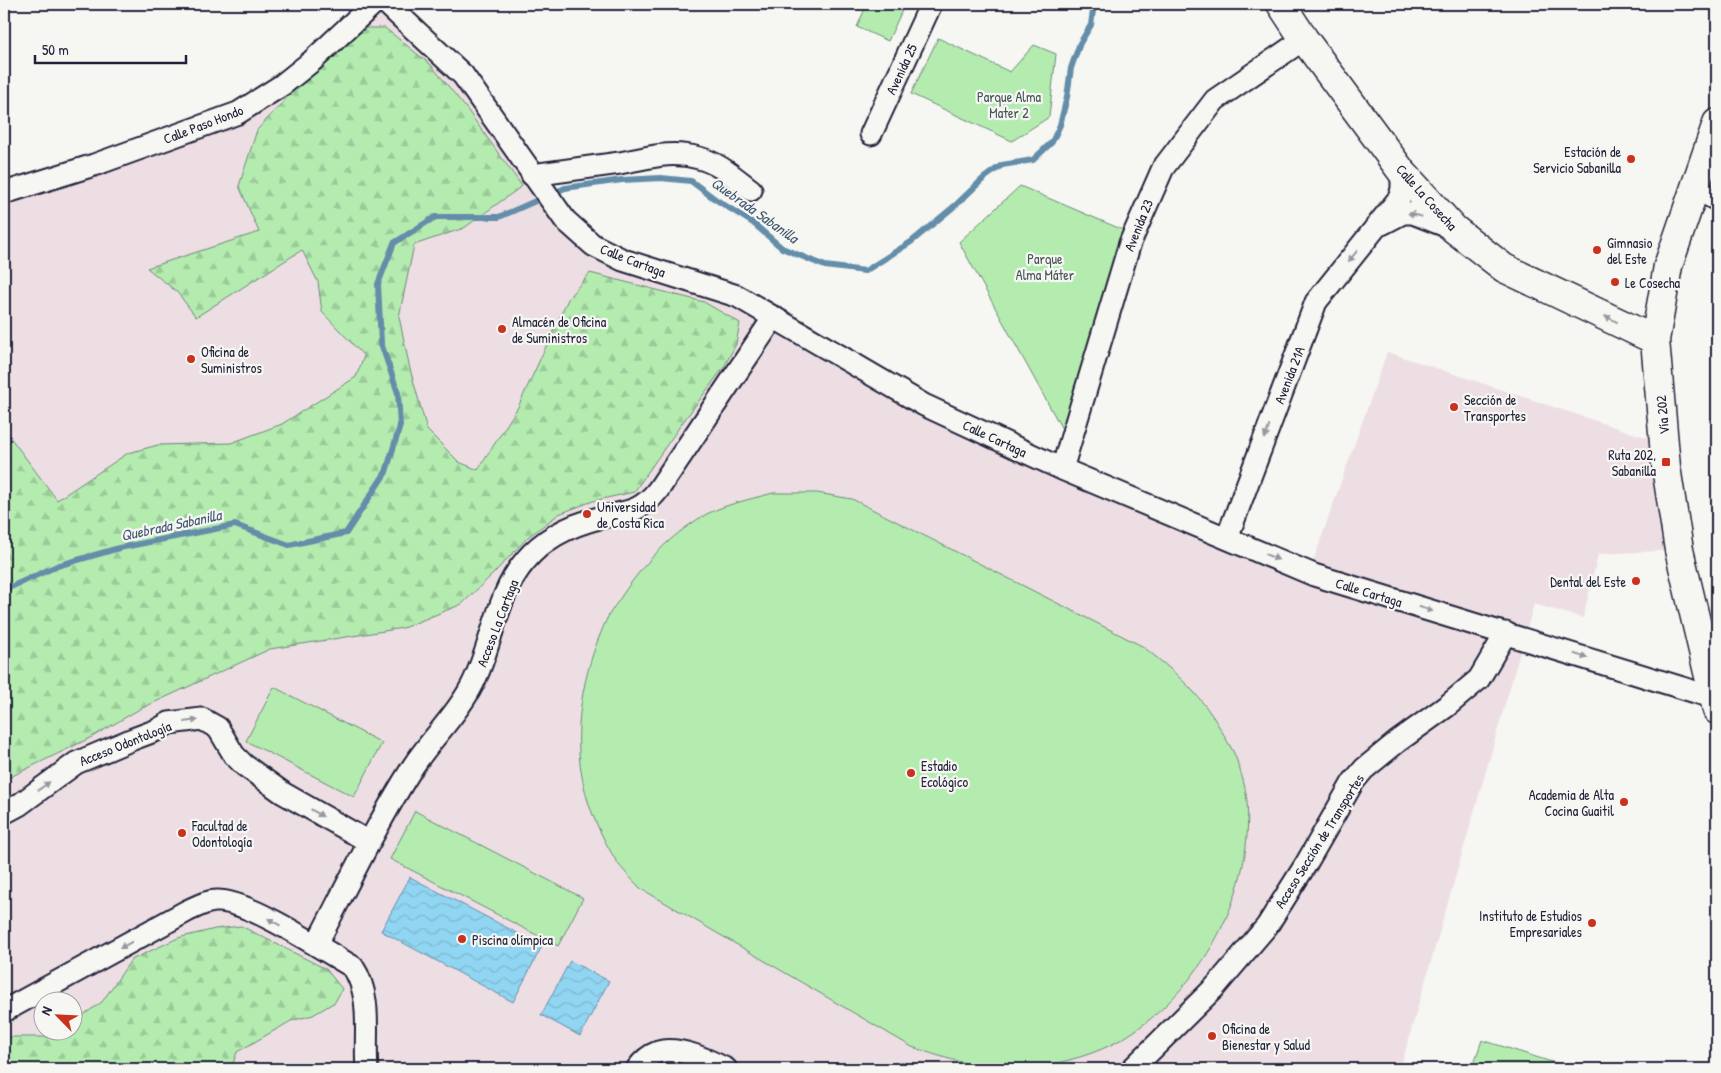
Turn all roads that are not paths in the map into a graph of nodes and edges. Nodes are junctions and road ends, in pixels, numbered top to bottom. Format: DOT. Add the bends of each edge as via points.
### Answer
graph roads {
  1 [pos="374,4"];
  2 [pos="387,4"];
  3 [pos="931,4"];
  4 [pos="1281,4"];
  5 [pos="1304,39"];
  6 [pos="1717,123"];
  7 [pos="872,134"];
  8 [pos="1402,172"];
  9 [pos="532,175"];
  10 [pos="751,190"];
  11 [pos="4,193"];
  12 [pos="1706,194"];
  13 [pos="1377,227"];
  14 [pos="1454,229"];
  15 [pos="774,317"];
  16 [pos="1655,340"];
  17 [pos="1062,469"];
  18 [pos="1227,538"];
  19 [pos="1506,633"];
  20 [pos="1716,704"];
  21 [pos="4,813"];
  22 [pos="369,842"];
  23 [pos="316,945"];
  24 [pos="4,1011"];
  25 [pos="1141,1066"];
  26 [pos="367,1069"];
  27 [pos="637,1069"];
  28 [pos="726,1069"];
  1 -- 11 [label="street, Calle Paso Hondo" via="312,61 238,113 94,165"];
  2 -- 9 [label="street, Calle Cartaga" via="463,75"];
  3 -- 7 [label="street, Avenida 25"];
  4 -- 5 [label="main road, Calle La Cosecha"];
  5 -- 8 [label="main road, Calle La Cosecha"];
  5 -- 17 [label="street, Avenida 23" via="1215,100 1163,168 1130,243"];
  6 -- 12 [label="main road, Vía 202"];
  8 -- 13 [label="street, Avenida 21A" via="1400,197"];
  8 -- 14 [label="main road, Calle La Cosecha"];
  9 -- 10 [label="street" via="679,154 721,167"];
  9 -- 15 [label="street, Calle Cartaga" via="565,220 593,245 623,260 737,296"];
  12 -- 16 [label="main road, Vía 202" via="1668,266"];
  14 -- 13 [label="street, Avenida 21A, one-way" via="1413,213 1403,213"];
  13 -- 18 [label="street, Avenida 21A, one-way" via="1316,302"];
  16 -- 14 [label="main road, Calle La Cosecha, one-way" via="1504,268"];
  15 -- 17 [label="street, Calle Cartaga" via="924,406"];
  15 -- 22 [label="street, Acceso La Cartaga" via="649,501 640,508 575,525 540,545 524,561 512,579 471,688 420,756"];
  16 -- 20 [label="main road, Vía 202" via="1670,498 1679,550"];
  17 -- 18 [label="street, Calle Cartaga"];
  18 -- 19 [label="street, Calle Cartaga, one-way" via="1314,575"];
  19 -- 20 [label="street, Calle Cartaga, one-way"];
  19 -- 25 [label="street, Acceso Sección de Transportes" via="1479,679 1397,742 1353,782 1267,926"];
  21 -- 22 [label="street, Acceso Odontología, one-way" via="76,763 169,723 202,720 218,728 234,755 283,793"];
  22 -- 23 [label="street, Acceso La Cartaga"];
  23 -- 24 [label="street, one-way" via="258,913 216,901 187,911"];
  23 -- 26 [label="street" via="353,967 358,975 366,1005"];
  27 -- 28 [label="street" via="658,1052 672,1051 692,1054"];
}
